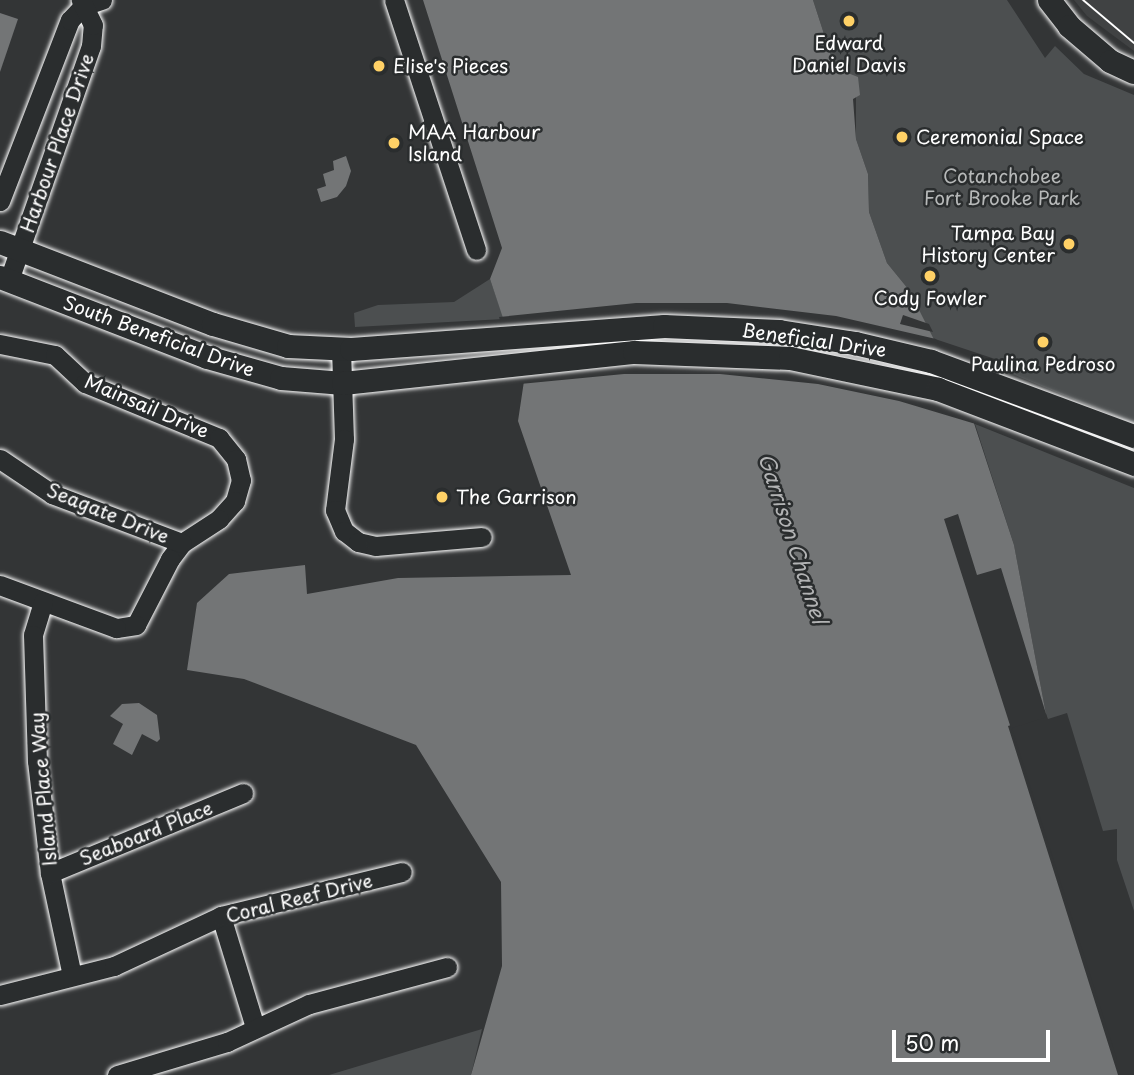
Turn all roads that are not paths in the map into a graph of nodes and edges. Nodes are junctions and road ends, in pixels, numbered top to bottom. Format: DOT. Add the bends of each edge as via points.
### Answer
graph roads {
  1 [pos="102,0"];
  2 [pos="394,0"];
  3 [pos="1049,0"];
  4 [pos="82,3"];
  5 [pos="1134,72"];
  6 [pos="0,201"];
  7 [pos="10,246"];
  8 [pos="476,250"];
  9 [pos="5,279"];
  10 [pos="480,341"];
  11 [pos="0,344"];
  12 [pos="341,349"];
  13 [pos="488,366"];
  14 [pos="342,383"];
  15 [pos="1134,436"];
  16 [pos="0,459"];
  17 [pos="1134,464"];
  18 [pos="482,537"];
  19 [pos="182,543"];
  20 [pos="0,585"];
  21 [pos="43,601"];
  22 [pos="243,793"];
  23 [pos="402,872"];
  24 [pos="50,873"];
  25 [pos="221,916"];
  26 [pos="447,967"];
  27 [pos="72,976"];
  28 [pos="0,995"];
  29 [pos="255,1027"];
  30 [pos="117,1075"];
  1 -- 4 [label="street"];
  2 -- 8 [label="street"];
  3 -- 5 [label="street" via="1069,26 1110,61"];
  4 -- 6 [label="street, Harbour Place Drive" via="71,20"];
  4 -- 7 [label="street, Harbour Place Drive" via="93,25 91,46"];
  7 -- 9 [label="street, Harbour Place Drive"];
  7 -- 12 [label="street, South Beneficial Drive" via="236,332 288,346"];
  9 -- 14 [label="street, South Beneficial Drive" via="244,370"];
  10 -- 12 [label="street, South Beneficial Drive"];
  10 -- 15 [label="street, Beneficial Drive" via="626,327 760,330 893,351 1002,385"];
  11 -- 19 [label="street, Mainsail Drive" via="55,355 85,383 219,438 236,459 241,480 235,501 219,519"];
  12 -- 14 [label="street"];
  13 -- 14 [label="street, South Beneficial Drive"];
  13 -- 17 [label="street, Beneficial Drive" via="634,352 771,356 900,379 1011,414"];
  14 -- 18 [label="street" via="344,439 334,510 344,531 358,542 376,546"];
  16 -- 19 [label="street, Seagate Drive" via="52,494"];
  19 -- 21 [label="street, Mainsail Drive" via="135,625 116,628"];
  20 -- 21 [label="street, Mainsail Drive"];
  21 -- 24 [label="street, Island Place Way" via="33,635 37,761"];
  22 -- 24 [label="street, Seaboard Place"];
  23 -- 25 [label="street, Coral Reef Drive"];
  24 -- 27 [label="street, Island Place Way"];
  25 -- 27 [label="street, Coral Reef Drive" via="114,966"];
  25 -- 29 [label="street"];
  26 -- 29 [label="street" via="309,1004"];
  27 -- 28 [label="street, Coral Reef Drive"];
  29 -- 30 [label="street" via="227,1042"];
}
